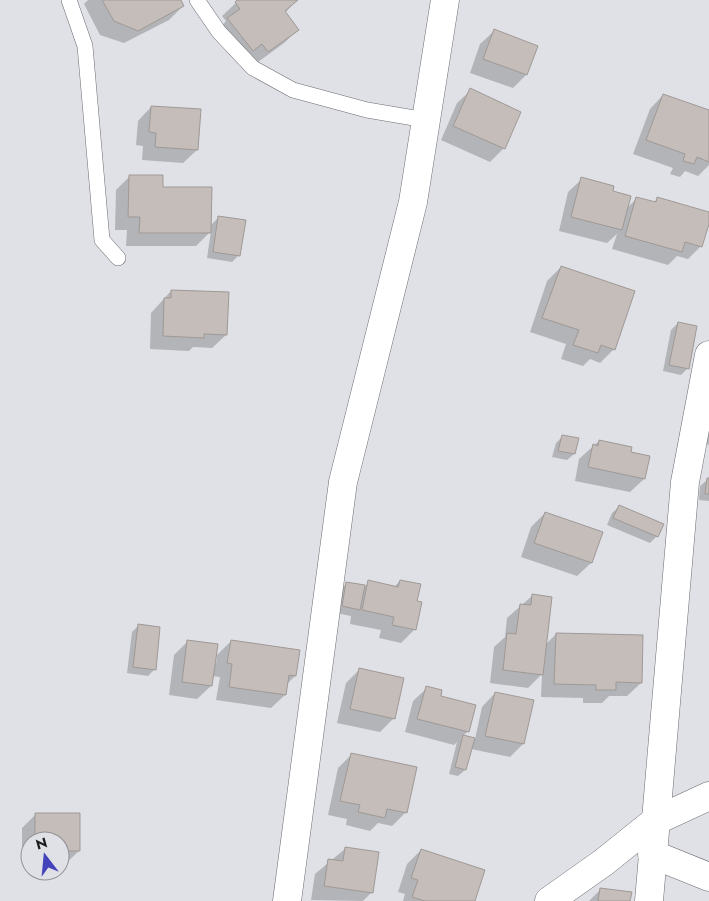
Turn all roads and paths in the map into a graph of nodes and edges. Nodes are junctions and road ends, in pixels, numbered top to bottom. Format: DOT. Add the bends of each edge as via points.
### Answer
graph roads {
  1 [pos="69,0"];
  2 [pos="197,0"];
  3 [pos="445,0"];
  4 [pos="426,120"];
  5 [pos="118,258"];
  6 [pos="709,355"];
  7 [pos="709,796"];
  8 [pos="655,821"];
  9 [pos="652,854"];
  10 [pos="709,877"];
  11 [pos="287,901"];
  12 [pos="549,901"];
  13 [pos="649,901"];
  1 -- 5 [label="lane" via="84,46 102,240"];
  2 -- 4 [label="lane" via="220,32 253,68 293,90 367,110"];
  3 -- 4 [label="street"];
  4 -- 11 [label="street" via="413,202 343,482"];
  6 -- 8 [label="street" via="685,482"];
  7 -- 8 [label="street"];
  8 -- 9 [label="street"];
  8 -- 12 [label="street"];
  9 -- 10 [label="street"];
  9 -- 13 [label="street"];
}
